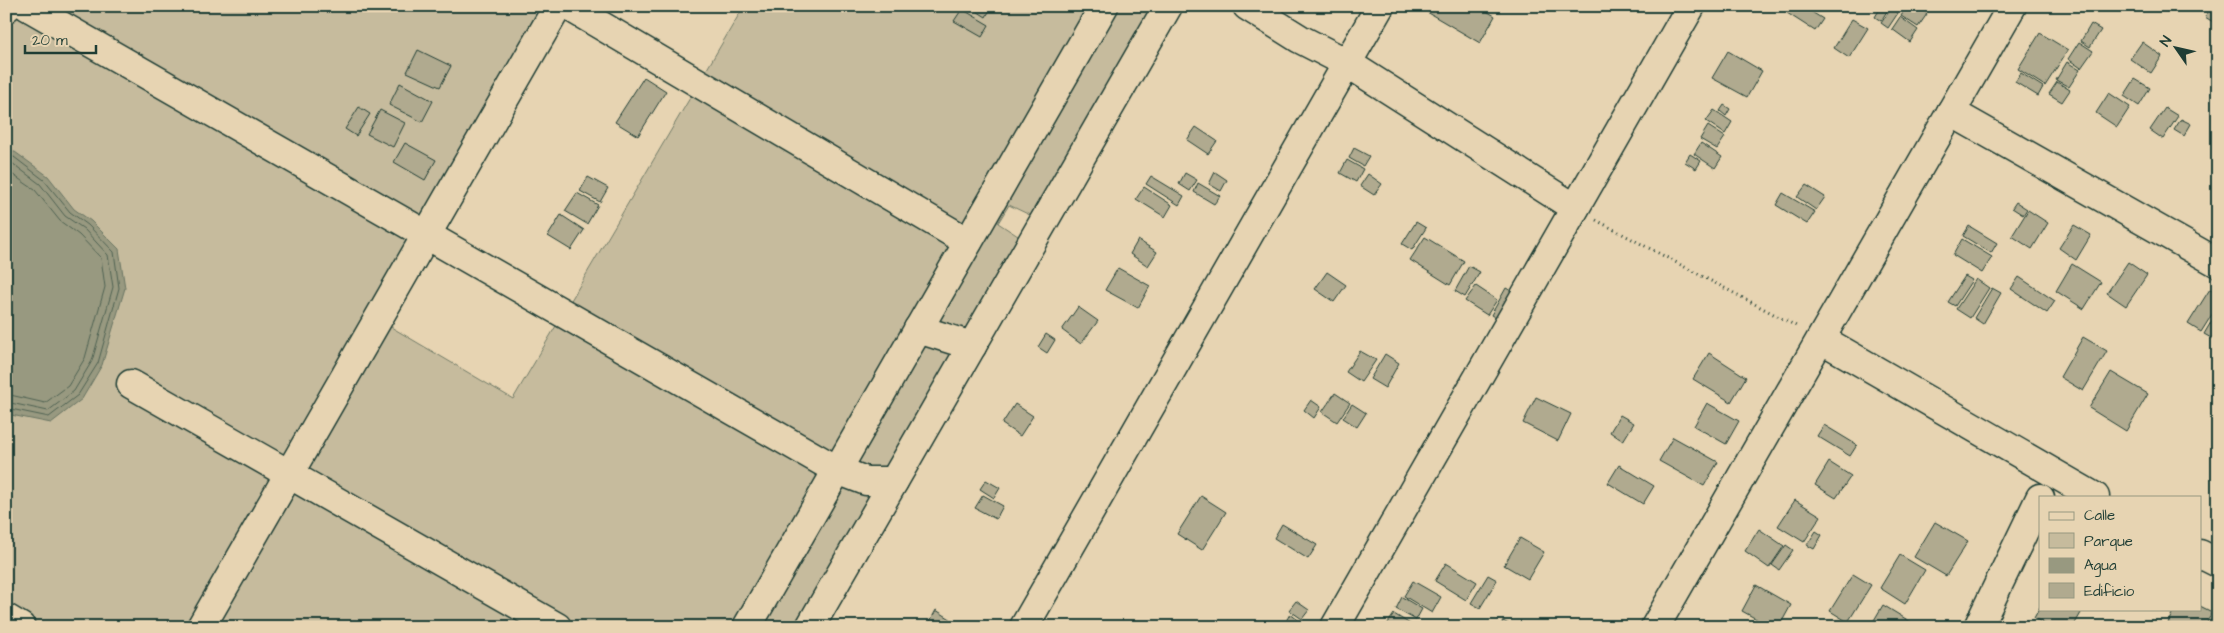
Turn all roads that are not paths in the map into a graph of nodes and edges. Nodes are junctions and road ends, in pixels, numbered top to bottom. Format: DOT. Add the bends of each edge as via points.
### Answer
graph roads {
  1 [pos="27,6"];
  2 [pos="558,6"];
  3 [pos="568,6"];
  4 [pos="1104,6"];
  5 [pos="1168,6"];
  6 [pos="1247,6"];
  7 [pos="1380,6"];
  8 [pos="1691,6"];
  9 [pos="2012,6"];
  10 [pos="1347,63"];
  11 [pos="1951,112"];
  12 [pos="1575,208"];
  13 [pos="427,235"];
  14 [pos="968,242"];
  15 [pos="2218,263"];
  16 [pos="918,329"];
  17 [pos="1821,339"];
  18 [pos="972,346"];
  19 [pos="131,384"];
  20 [pos="837,470"];
  21 [pos="289,474"];
  22 [pos="894,481"];
  23 [pos="2045,489"];
  24 [pos="2089,496"];
  25 [pos="2039,501"];
  26 [pos="2202,555"];
  27 [pos="2218,563"];
  28 [pos="6,618"];
  29 [pos="21,627"];
  30 [pos="202,627"];
  31 [pos="557,627"];
  32 [pos="747,627"];
  33 [pos="810,627"];
  34 [pos="1024,627"];
  35 [pos="1335,627"];
  36 [pos="1656,627"];
  37 [pos="1978,627"];
  1 -- 13 [label="street"];
  2 -- 13 [label="street"];
  3 -- 14 [label="street"];
  4 -- 14 [label="street"];
  5 -- 18 [label="street"];
  6 -- 10 [label="street"];
  7 -- 10 [label="street"];
  8 -- 12 [label="street"];
  9 -- 11 [label="street"];
  10 -- 12 [label="street"];
  10 -- 34 [label="street"];
  11 -- 15 [label="street"];
  11 -- 17 [label="street"];
  12 -- 35 [label="street"];
  13 -- 20 [label="street"];
  13 -- 21 [label="street"];
  14 -- 16 [label="street"];
  16 -- 18 [label="street"];
  16 -- 20 [label="street"];
  17 -- 23 [label="street"];
  17 -- 36 [label="street"];
  18 -- 22 [label="street"];
  19 -- 21 [label="street"];
  20 -- 22 [label="street" via="866,481"];
  20 -- 32 [label="street"];
  21 -- 30 [label="street"];
  21 -- 31 [label="street"];
  22 -- 33 [label="street"];
  23 -- 24 [label="street"];
  25 -- 37 [label="street"];
  26 -- 27 [label="street"];
  28 -- 29 [label="street"];
}
